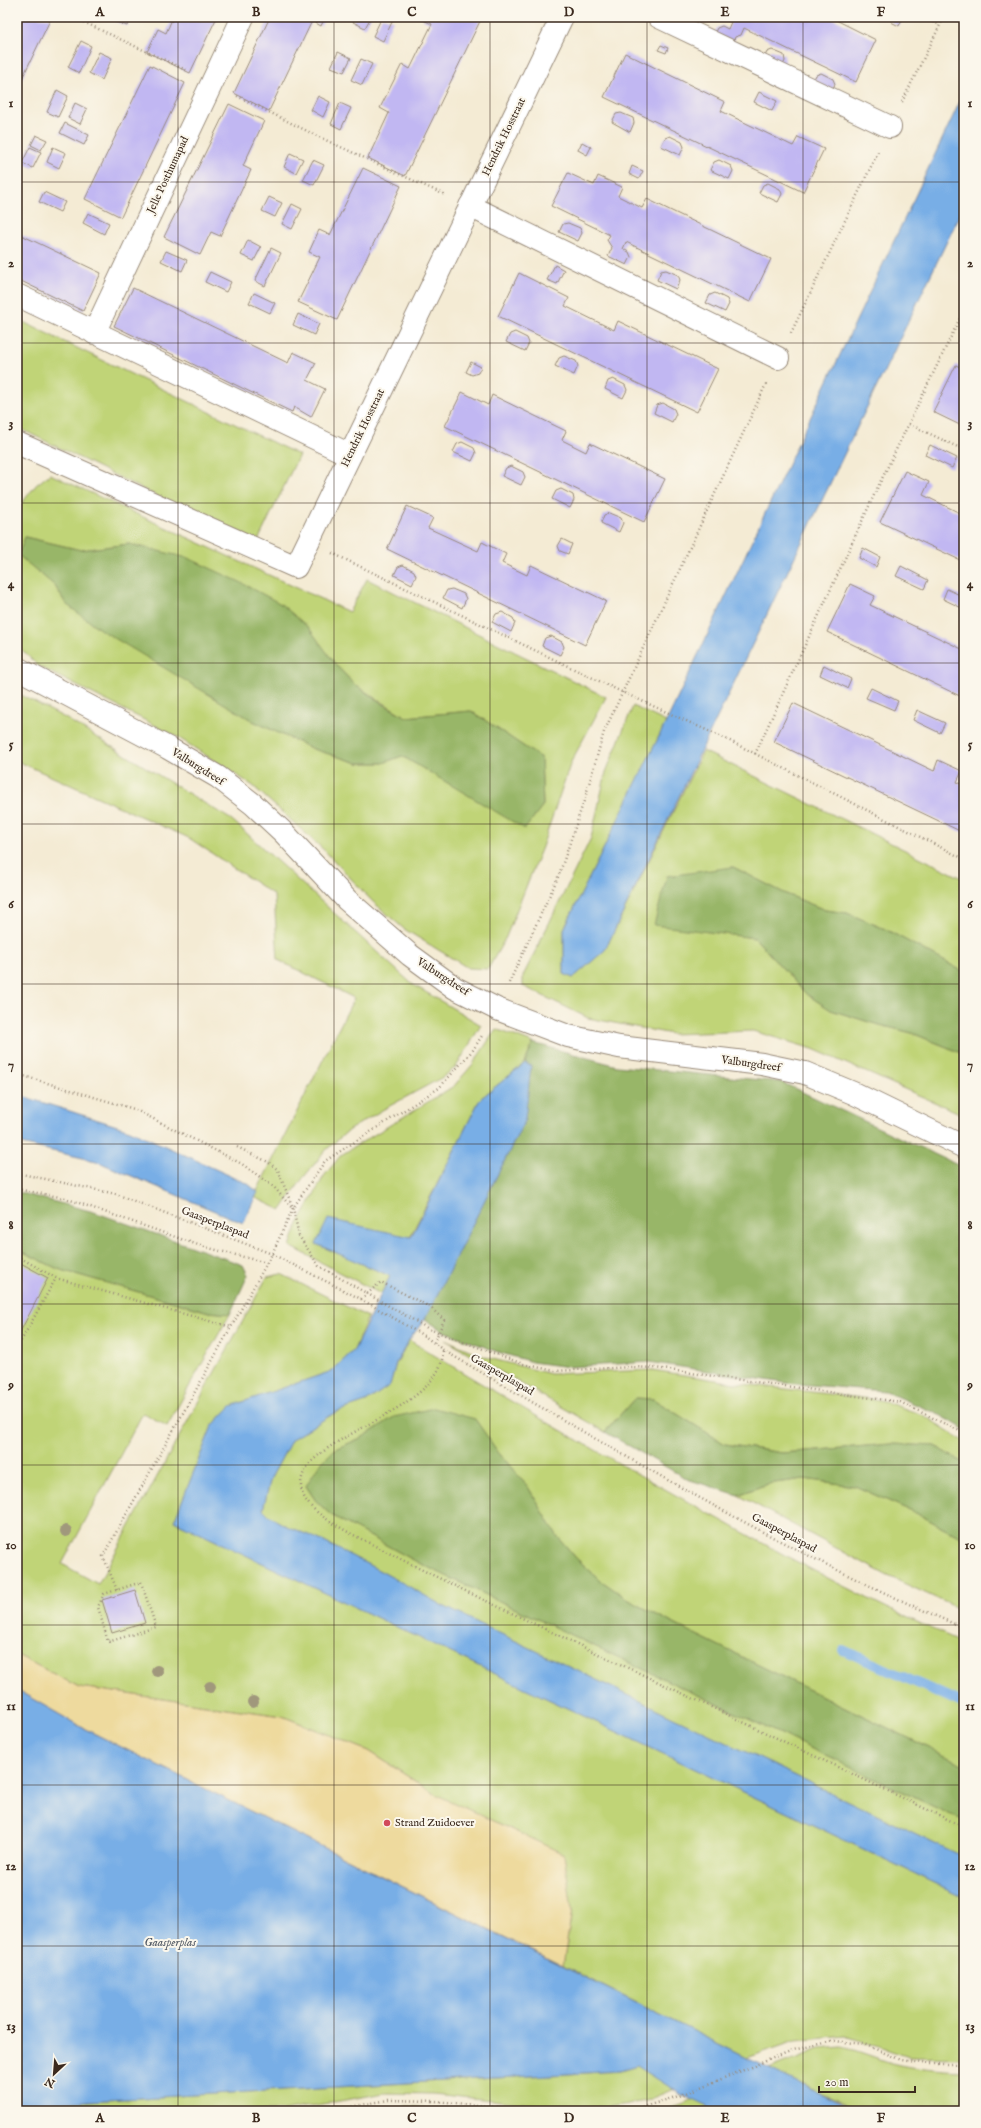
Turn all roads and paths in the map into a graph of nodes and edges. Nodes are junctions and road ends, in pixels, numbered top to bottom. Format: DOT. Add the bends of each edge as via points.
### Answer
graph roads {
  1 [pos="73,17"];
  2 [pos="243,17"];
  3 [pos="562,17"];
  4 [pos="660,17"];
  5 [pos="922,17"];
  6 [pos="944,17"];
  7 [pos="940,26"];
  8 [pos="211,83"];
  9 [pos="890,127"];
  10 [pos="470,206"];
  11 [pos="17,295"];
  12 [pos="964,310"];
  13 [pos="94,333"];
  14 [pos="778,358"];
  15 [pos="909,424"];
  16 [pos="18,446"];
  17 [pos="964,450"];
  18 [pos="350,455"];
  19 [pos="308,542"];
  20 [pos="17,668"];
  21 [pos="622,692"];
  22 [pos="755,754"];
  23 [pos="964,858"];
  24 [pos="497,1009"];
  25 [pos="17,1074"];
  26 [pos="237,1147"];
  27 [pos="964,1147"];
  28 [pos="17,1173"];
  29 [pos="17,1189"];
  30 [pos="293,1208"];
  31 [pos="272,1254"];
  32 [pos="17,1256"];
  33 [pos="267,1263"];
  34 [pos="56,1278"];
  35 [pos="367,1294"];
  36 [pos="362,1299"];
  37 [pos="231,1327"];
  38 [pos="438,1333"];
  39 [pos="434,1343"];
  40 [pos="17,1348"];
  41 [pos="443,1350"];
  42 [pos="964,1432"];
  43 [pos="117,1590"];
  44 [pos="964,1628"];
  45 [pos="964,1827"];
  46 [pos="964,2064"];
  47 [pos="329,2111"];
  48 [pos="537,2111"];
  49 [pos="630,2111"];
  1 -- 8 [label="path"];
  2 -- 8 [label="street, Jelle Posthumapad"];
  3 -- 10 [label="street, Hendrik Hosstraat"];
  4 -- 9 [label="street"];
  5 -- 7 [label="path"];
  6 -- 7 [label="path"];
  7 -- 9 [label="path"];
  8 -- 10 [label="path" via="317,136"];
  8 -- 13 [label="street, Jelle Posthumapad"];
  9 -- 14 [label="path"];
  10 -- 14 [label="street"];
  10 -- 18 [label="street, Hendrik Hosstraat"];
  11 -- 13 [label="street"];
  12 -- 15 [label="path"];
  13 -- 18 [label="street"];
  14 -- 21 [label="path"];
  15 -- 17 [label="path"];
  15 -- 22 [label="path"];
  16 -- 19 [label="street, Hendrik Hosstraat" via="296,568"];
  18 -- 19 [label="street, Hendrik Hosstraat"];
  19 -- 21 [label="path"];
  20 -- 24 [label="street, Valburgdreef" via="218,777 284,833 347,900 410,955 455,988"];
  21 -- 22 [label="path"];
  21 -- 24 [label="path" via="604,732 559,875"];
  22 -- 23 [label="path"];
  24 -- 27 [label="street, Valburgdreef" via="568,1036 619,1047 762,1064 805,1073 854,1093"];
  24 -- 30 [label="path" via="474,1050 440,1088 325,1161"];
  25 -- 30 [label="path" via="134,1108 242,1164 274,1187"];
  26 -- 30 [label="path" via="268,1162 278,1170"];
  28 -- 31 [label="path, Gaasperplaspad" via="116,1194"];
  29 -- 33 [label="path" via="64,1198 201,1246"];
  30 -- 31 [label="path"];
  30 -- 35 [label="path" via="299,1236 319,1266"];
  31 -- 33 [label="path"];
  31 -- 36 [label="path, Gaasperplaspad"];
  32 -- 34 [label="path"];
  33 -- 37 [label="path"];
  34 -- 37 [label="path"];
  34 -- 40 [label="path"];
  35 -- 36 [label="path"];
  35 -- 38 [label="path"];
  35 -- 38 [label="path" via="381,1282 430,1307 444,1320"];
  36 -- 39 [label="path, Gaasperplaspad"];
  37 -- 43 [label="path" via="103,1556"];
  38 -- 39 [label="path"];
  38 -- 42 [label="path" via="523,1364 555,1371 632,1366 655,1368 900,1402"];
  39 -- 41 [label="path, Gaasperplaspad"];
  41 -- 44 [label="path, Gaasperplaspad" via="725,1511 826,1564"];
  41 -- 45 [label="path" via="443,1359 437,1373 419,1393 376,1421 320,1452 303,1472 302,1491 311,1508 335,1524 428,1573"];
  43 -- 43 [label="path" via="142,1582 156,1628 108,1642 98,1607 104,1594"];
  46 -- 49 [label="path" via="929,2064 901,2060 864,2044 834,2041 793,2050 682,2095"];
  47 -- 48 [label="path" via="388,2100 436,2101"];
}
